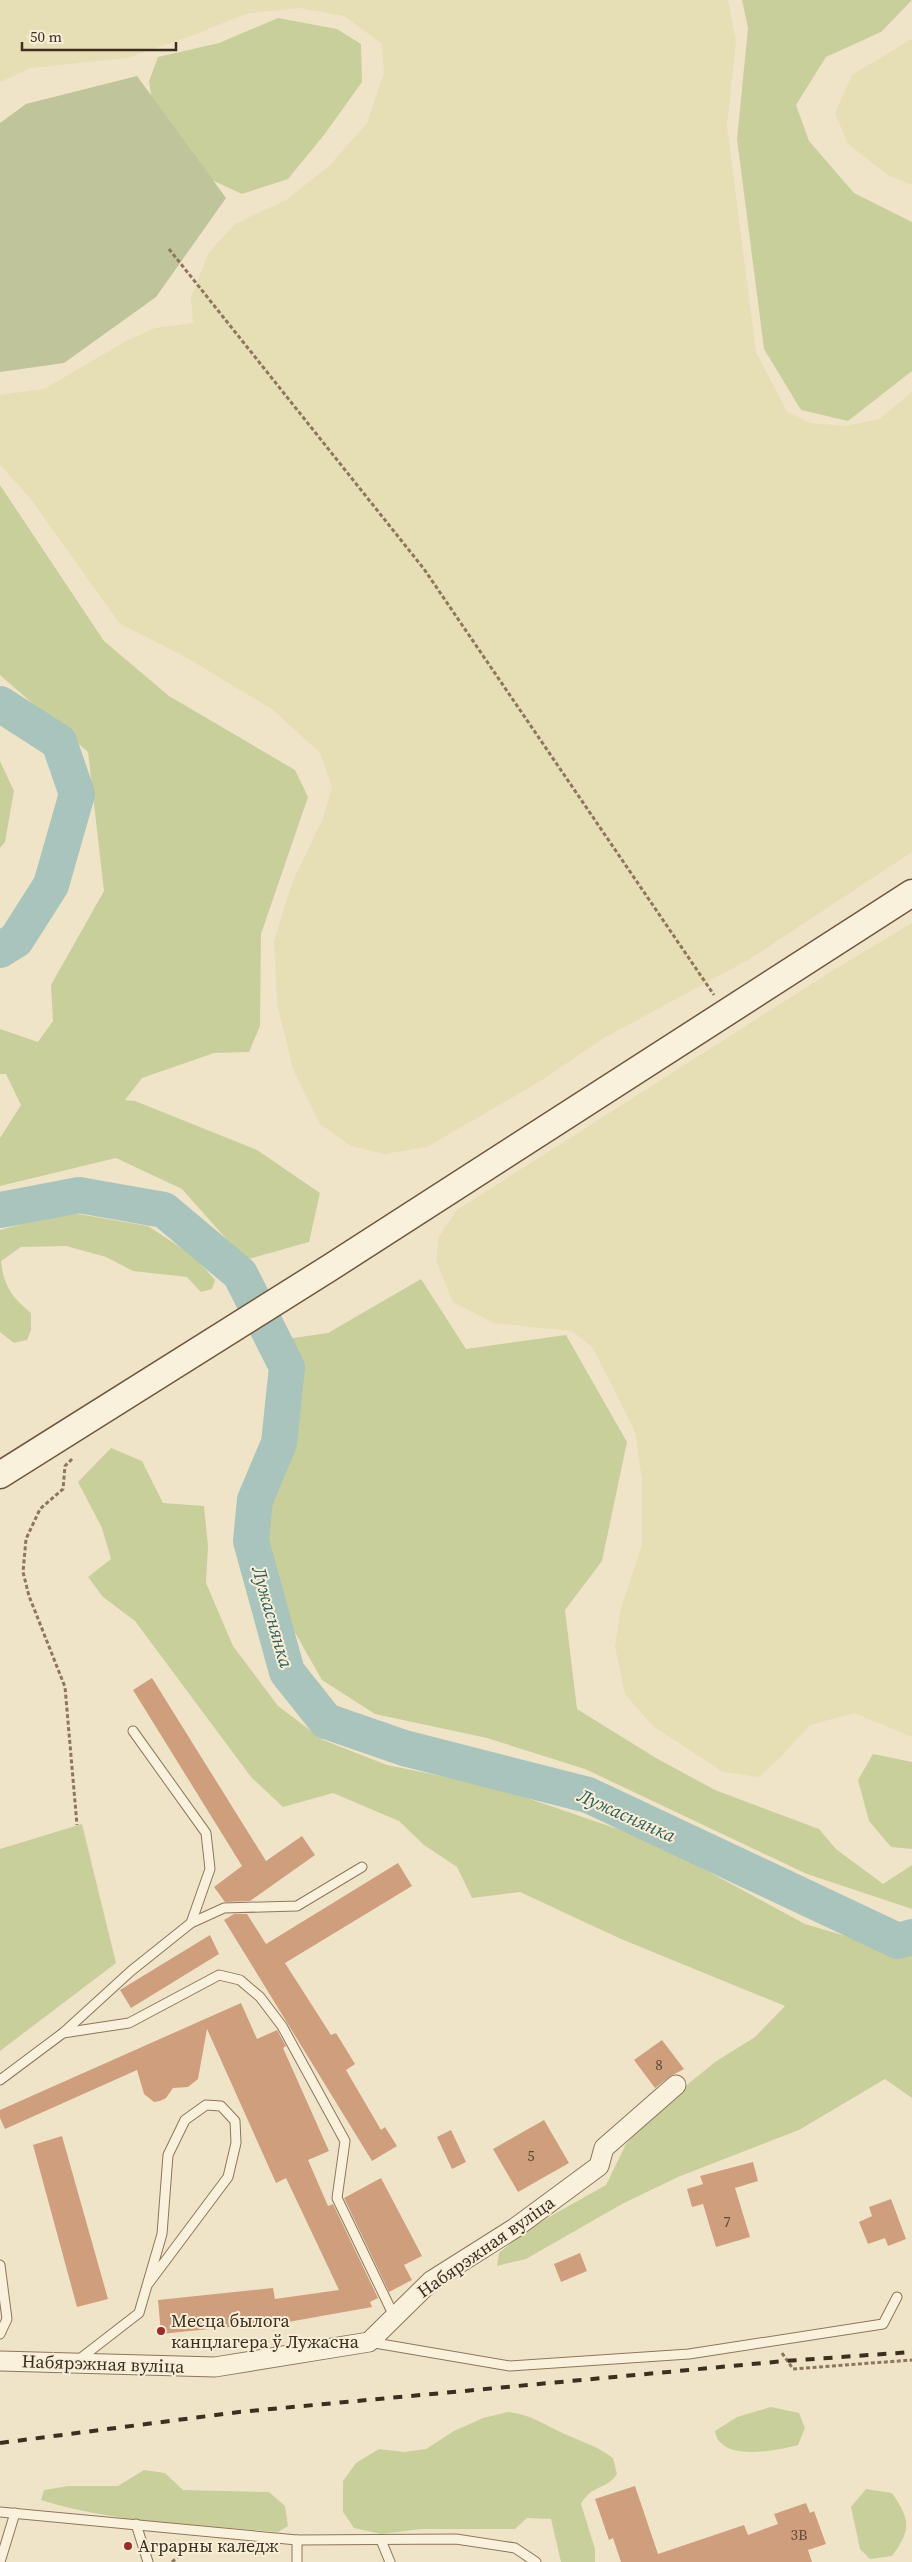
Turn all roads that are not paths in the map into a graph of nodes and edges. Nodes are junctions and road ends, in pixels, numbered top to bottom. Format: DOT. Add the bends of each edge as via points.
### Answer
graph roads {
  1 [pos="910,899"];
  2 [pos="0,1475"];
  3 [pos="133,1731"];
  4 [pos="362,1868"];
  5 [pos="191,1923"];
  6 [pos="62,2033"];
  7 [pos="0,2080"];
  8 [pos="676,2085"];
  9 [pos="0,2265"];
  10 [pos="148,2284"];
  11 [pos="897,2296"];
  12 [pos="394,2316"];
  13 [pos="0,2334"];
  14 [pos="369,2342"];
  15 [pos="0,2361"];
  16 [pos="74,2363"];
  17 [pos="0,2512"];
  18 [pos="15,2513"];
  19 [pos="136,2524"];
  20 [pos="297,2540"];
  21 [pos="381,2540"];
  22 [pos="0,2562"];
  23 [pos="148,2562"];
  24 [pos="297,2562"];
  25 [pos="390,2562"];
  26 [pos="536,2562"];
  1 -- 2 [label="main road" via="726,1012 331,1267"];
  3 -- 5 [label="lane" via="206,1833 210,1869"];
  4 -- 5 [label="lane" via="297,1906 224,1908"];
  5 -- 6 [label="lane"];
  6 -- 7 [label="lane"];
  6 -- 12 [label="lane" via="129,2023 219,1975 240,1980 260,1998 282,2026 346,2141 337,2198"];
  8 -- 12 [label="street, Набярэжная вуліца" via="604,2148 599,2166 515,2228 431,2281"];
  9 -- 13 [label="lane" via="6,2319"];
  10 -- 10 [label="lane" via="162,2234 168,2155 185,2120 206,2105 222,2106 235,2121 236,2142 228,2177"];
  10 -- 16 [label="lane" via="139,2313"];
  11 -- 14 [label="lane" via="884,2324 690,2354 510,2366"];
  12 -- 14 [label="street, Набярэжная вуліца"];
  14 -- 16 [label="street, Набярэжная вуліца" via="215,2367"];
  15 -- 16 [label="street, Набярэжная вуліца"];
  17 -- 18 [label="lane"];
  18 -- 19 [label="lane"];
  18 -- 22 [label="lane"];
  19 -- 20 [label="lane"];
  19 -- 23 [label="lane"];
  20 -- 21 [label="lane"];
  20 -- 24 [label="lane"];
  21 -- 25 [label="lane"];
  21 -- 26 [label="lane" via="466,2541 515,2548"];
}
